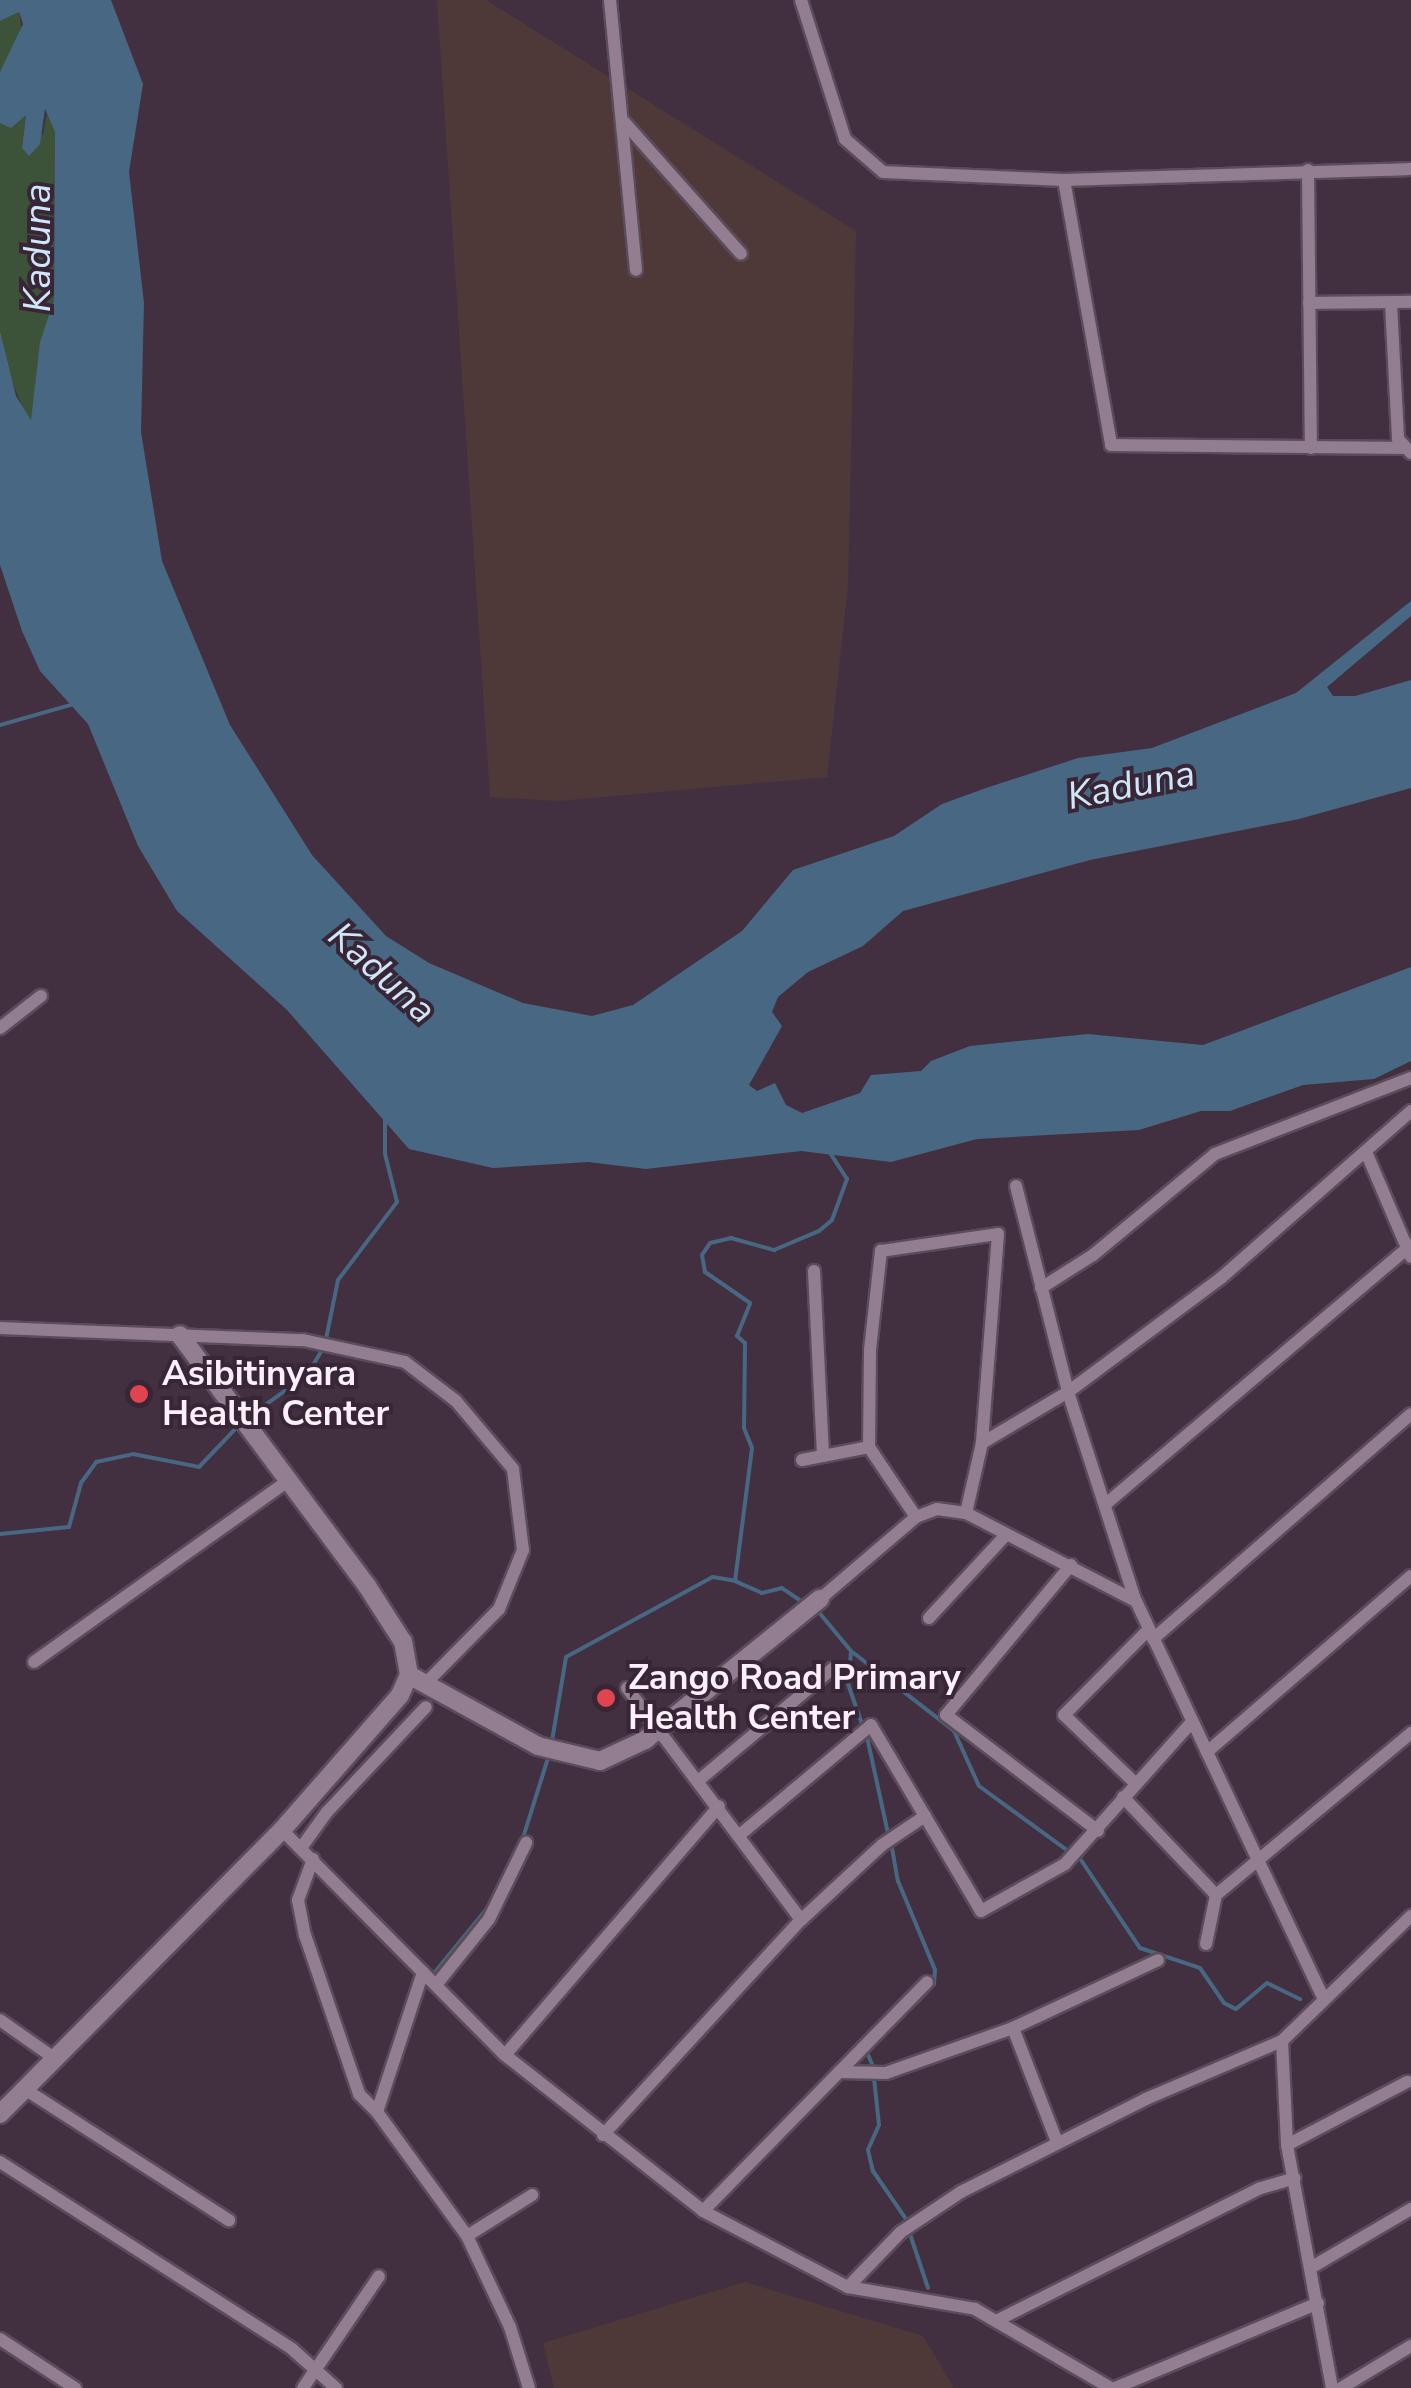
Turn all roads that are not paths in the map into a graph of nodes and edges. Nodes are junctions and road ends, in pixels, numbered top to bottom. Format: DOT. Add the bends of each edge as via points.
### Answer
graph roads {
  1 [pos="610,0"];
  2 [pos="801,0"];
  3 [pos="624,122"];
  4 [pos="1411,169"];
  5 [pos="1308,170"];
  6 [pos="1064,180"];
  7 [pos="741,254"];
  8 [pos="636,270"];
  9 [pos="1411,302"];
  10 [pos="1310,303"];
  11 [pos="1391,304"];
  12 [pos="1411,373"];
  13 [pos="1395,374"];
  14 [pos="1311,448"];
  15 [pos="1407,450"];
  16 [pos="41,996"];
  17 [pos="0,1028"];
  18 [pos="1411,1078"];
  19 [pos="1411,1112"];
  20 [pos="1366,1152"];
  21 [pos="1016,1186"];
  22 [pos="1410,1250"];
  23 [pos="814,1272"];
  24 [pos="1040,1288"];
  25 [pos="0,1328"];
  26 [pos="180,1335"];
  27 [pos="1068,1392"];
  28 [pos="1411,1414"];
  29 [pos="982,1443"];
  30 [pos="869,1447"];
  31 [pos="823,1456"];
  32 [pos="802,1460"];
  33 [pos="289,1480"];
  34 [pos="1107,1502"];
  35 [pos="966,1512"];
  36 [pos="916,1518"];
  37 [pos="1004,1536"];
  38 [pos="1070,1565"];
  39 [pos="1411,1576"];
  40 [pos="820,1599"];
  41 [pos="1136,1602"];
  42 [pos="929,1618"];
  43 [pos="1151,1634"];
  44 [pos="34,1662"];
  45 [pos="832,1669"];
  46 [pos="417,1679"];
  47 [pos="628,1688"];
  48 [pos="426,1708"];
  49 [pos="1192,1722"];
  50 [pos="657,1729"];
  51 [pos="1411,1733"];
  52 [pos="1206,1752"];
  53 [pos="698,1781"];
  54 [pos="1135,1783"];
  55 [pos="1123,1797"];
  56 [pos="719,1806"];
  57 [pos="925,1816"];
  58 [pos="282,1830"];
  59 [pos="1098,1831"];
  60 [pos="742,1832"];
  61 [pos="526,1842"];
  62 [pos="302,1848"];
  63 [pos="313,1859"];
  64 [pos="1256,1867"];
  65 [pos="1216,1894"];
  66 [pos="1411,1916"];
  67 [pos="801,1920"];
  68 [pos="1206,1944"];
  69 [pos="1158,1960"];
  70 [pos="422,1972"];
  71 [pos="927,1982"];
  72 [pos="436,1985"];
  73 [pos="1322,1996"];
  74 [pos="0,2020"];
  75 [pos="1013,2028"];
  76 [pos="1282,2040"];
  77 [pos="505,2055"];
  78 [pos="51,2056"];
  79 [pos="839,2072"];
  80 [pos="1407,2082"];
  81 [pos="23,2088"];
  82 [pos="377,2112"];
  83 [pos="0,2114"];
  84 [pos="603,2135"];
  85 [pos="1057,2142"];
  86 [pos="1287,2145"];
  87 [pos="0,2162"];
  88 [pos="1295,2178"];
  89 [pos="532,2196"];
  90 [pos="1411,2209"];
  91 [pos="703,2211"];
  92 [pos="229,2220"];
  93 [pos="467,2236"];
  94 [pos="1312,2267"];
  95 [pos="378,2276"];
  96 [pos="848,2288"];
  97 [pos="1318,2303"];
  98 [pos="998,2320"];
  99 [pos="0,2339"];
  100 [pos="1411,2346"];
  101 [pos="316,2368"];
  102 [pos="75,2388"];
  103 [pos="303,2388"];
  104 [pos="336,2388"];
  105 [pos="529,2388"];
  106 [pos="1113,2388"];
  107 [pos="1332,2388"];
  108 [pos="1340,2388"];
  1 -- 3 [label="street"];
  2 -- 6 [label="street" via="845,139 883,172"];
  3 -- 7 [label="street"];
  3 -- 8 [label="street"];
  4 -- 5 [label="street"];
  5 -- 6 [label="street"];
  5 -- 10 [label="street"];
  6 -- 14 [label="street" via="1112,444"];
  9 -- 11 [label="street"];
  10 -- 11 [label="street"];
  10 -- 14 [label="street"];
  11 -- 13 [label="street"];
  12 -- 13 [label="street"];
  13 -- 15 [label="street"];
  14 -- 15 [label="street"];
  16 -- 17 [label="street"];
  18 -- 24 [label="street" via="1216,1154 1092,1255"];
  19 -- 20 [label="street"];
  20 -- 22 [label="street"];
  20 -- 27 [label="street" via="1221,1278"];
  21 -- 24 [label="street"];
  22 -- 34 [label="street"];
  23 -- 31 [label="street"];
  24 -- 27 [label="street"];
  25 -- 26 [label="street"];
  26 -- 33 [label="street"];
  26 -- 46 [label="street" via="303,1340 405,1362 456,1401 513,1469 523,1550 500,1609"];
  27 -- 29 [label="street"];
  27 -- 34 [label="street"];
  28 -- 43 [label="street"];
  29 -- 30 [label="street" via="998,1234 882,1251 870,1350"];
  29 -- 35 [label="street"];
  30 -- 31 [label="street"];
  30 -- 36 [label="street"];
  31 -- 32 [label="street"];
  33 -- 44 [label="street"];
  33 -- 46 [label="street" via="403,1642"];
  34 -- 41 [label="street"];
  35 -- 36 [label="street" via="937,1508"];
  35 -- 37 [label="street"];
  36 -- 40 [label="street"];
  37 -- 38 [label="street"];
  37 -- 42 [label="street"];
  38 -- 41 [label="street"];
  38 -- 59 [label="street" via="946,1714"];
  39 -- 52 [label="street"];
  40 -- 50 [label="street"];
  41 -- 43 [label="street"];
  43 -- 49 [label="street"];
  43 -- 54 [label="street" via="1064,1715"];
  45 -- 53 [label="street"];
  46 -- 50 [label="street" via="546,1750 600,1762"];
  46 -- 58 [label="street"];
  47 -- 50 [label="street"];
  48 -- 62 [label="street" via="326,1812"];
  49 -- 52 [label="street"];
  49 -- 54 [label="street"];
  50 -- 53 [label="street"];
  51 -- 64 [label="street"];
  52 -- 64 [label="street"];
  53 -- 56 [label="street"];
  54 -- 55 [label="street"];
  55 -- 59 [label="street"];
  55 -- 65 [label="street"];
  56 -- 60 [label="street"];
  56 -- 77 [label="street"];
  57 -- 59 [label="street" via="981,1911 1065,1864"];
  57 -- 60 [label="street" via="871,1726"];
  57 -- 67 [label="street" via="882,1845"];
  58 -- 62 [label="street"];
  58 -- 78 [label="street"];
  60 -- 67 [label="street"];
  61 -- 72 [label="street" via="489,1919"];
  62 -- 63 [label="street"];
  63 -- 70 [label="street"];
  63 -- 82 [label="street" via="298,1900 305,1934 359,2094"];
  64 -- 65 [label="street"];
  64 -- 73 [label="street"];
  65 -- 68 [label="street"];
  66 -- 73 [label="street"];
  67 -- 84 [label="street"];
  69 -- 75 [label="street"];
  70 -- 72 [label="street"];
  70 -- 82 [label="street"];
  71 -- 79 [label="street"];
  72 -- 77 [label="street"];
  73 -- 76 [label="street"];
  74 -- 78 [label="street"];
  75 -- 79 [label="street" via="886,2073"];
  75 -- 85 [label="street"];
  76 -- 85 [label="street"];
  76 -- 86 [label="street"];
  77 -- 84 [label="street"];
  78 -- 81 [label="street"];
  79 -- 91 [label="street"];
  80 -- 86 [label="street"];
  81 -- 83 [label="street"];
  81 -- 92 [label="street"];
  82 -- 93 [label="street"];
  84 -- 91 [label="street"];
  85 -- 96 [label="street" via="916,2222"];
  86 -- 88 [label="street"];
  87 -- 101 [label="street"];
  88 -- 94 [label="street"];
  88 -- 98 [label="street" via="1261,2188"];
  89 -- 93 [label="street"];
  90 -- 94 [label="street"];
  91 -- 96 [label="street"];
  93 -- 105 [label="street" via="510,2326"];
  94 -- 97 [label="street"];
  95 -- 101 [label="street"];
  96 -- 98 [label="street" via="975,2308"];
  97 -- 106 [label="street"];
  97 -- 107 [label="street"];
  98 -- 106 [label="street"];
  99 -- 102 [label="street"];
  100 -- 108 [label="street"];
  101 -- 103 [label="street"];
  101 -- 104 [label="street"];
}
